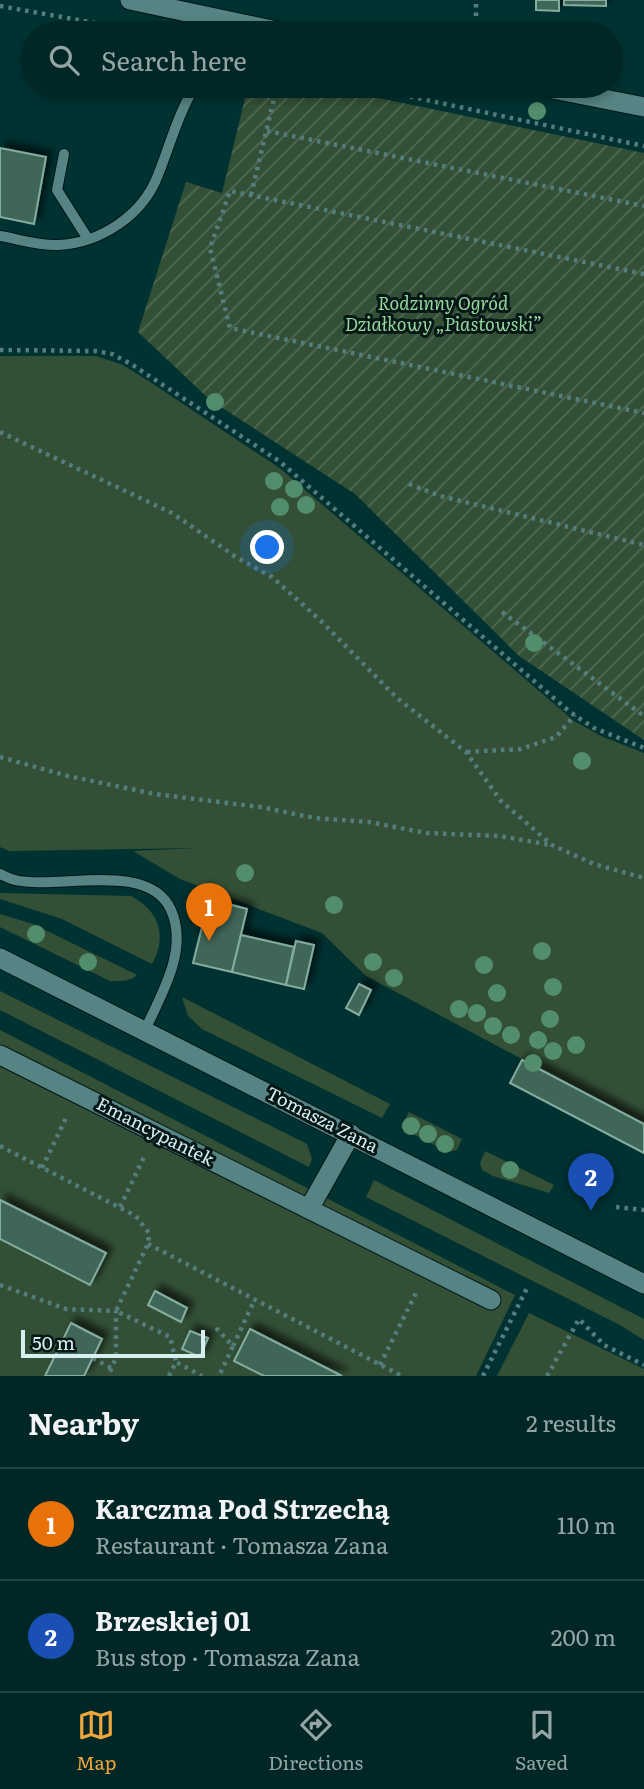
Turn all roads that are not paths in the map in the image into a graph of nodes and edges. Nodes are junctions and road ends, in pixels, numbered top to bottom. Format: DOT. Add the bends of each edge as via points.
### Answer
graph roads {
  1 [pos="130,0"];
  2 [pos="198,21"];
  3 [pos="188,98"];
  4 [pos="599,98"];
  5 [pos="644,107"];
  6 [pos="64,154"];
  7 [pos="0,236"];
  8 [pos="88,239"];
  9 [pos="0,874"];
  10 [pos="0,958"];
  11 [pos="144,1032"];
  12 [pos="0,1055"];
  13 [pos="351,1134"];
  14 [pos="309,1209"];
  15 [pos="644,1284"];
  16 [pos="491,1300"];
  1 -- 2 [label="street"];
  3 -- 8 [label="lane" via="141,206 116,227"];
  4 -- 5 [label="street"];
  6 -- 8 [label="lane" via="57,190"];
  7 -- 8 [label="lane" via="57,245"];
  9 -- 11 [label="lane" via="15,880 121,881 158,892 177,924 176,947 167,983"];
  10 -- 11 [label="street, Tomasza Zana"];
  11 -- 13 [label="street, Tomasza Zana"];
  12 -- 14 [label="street, Emancypantek"];
  13 -- 14 [label="street"];
  13 -- 15 [label="street, Tomasza Zana"];
  14 -- 16 [label="street, Emancypantek"];
}
